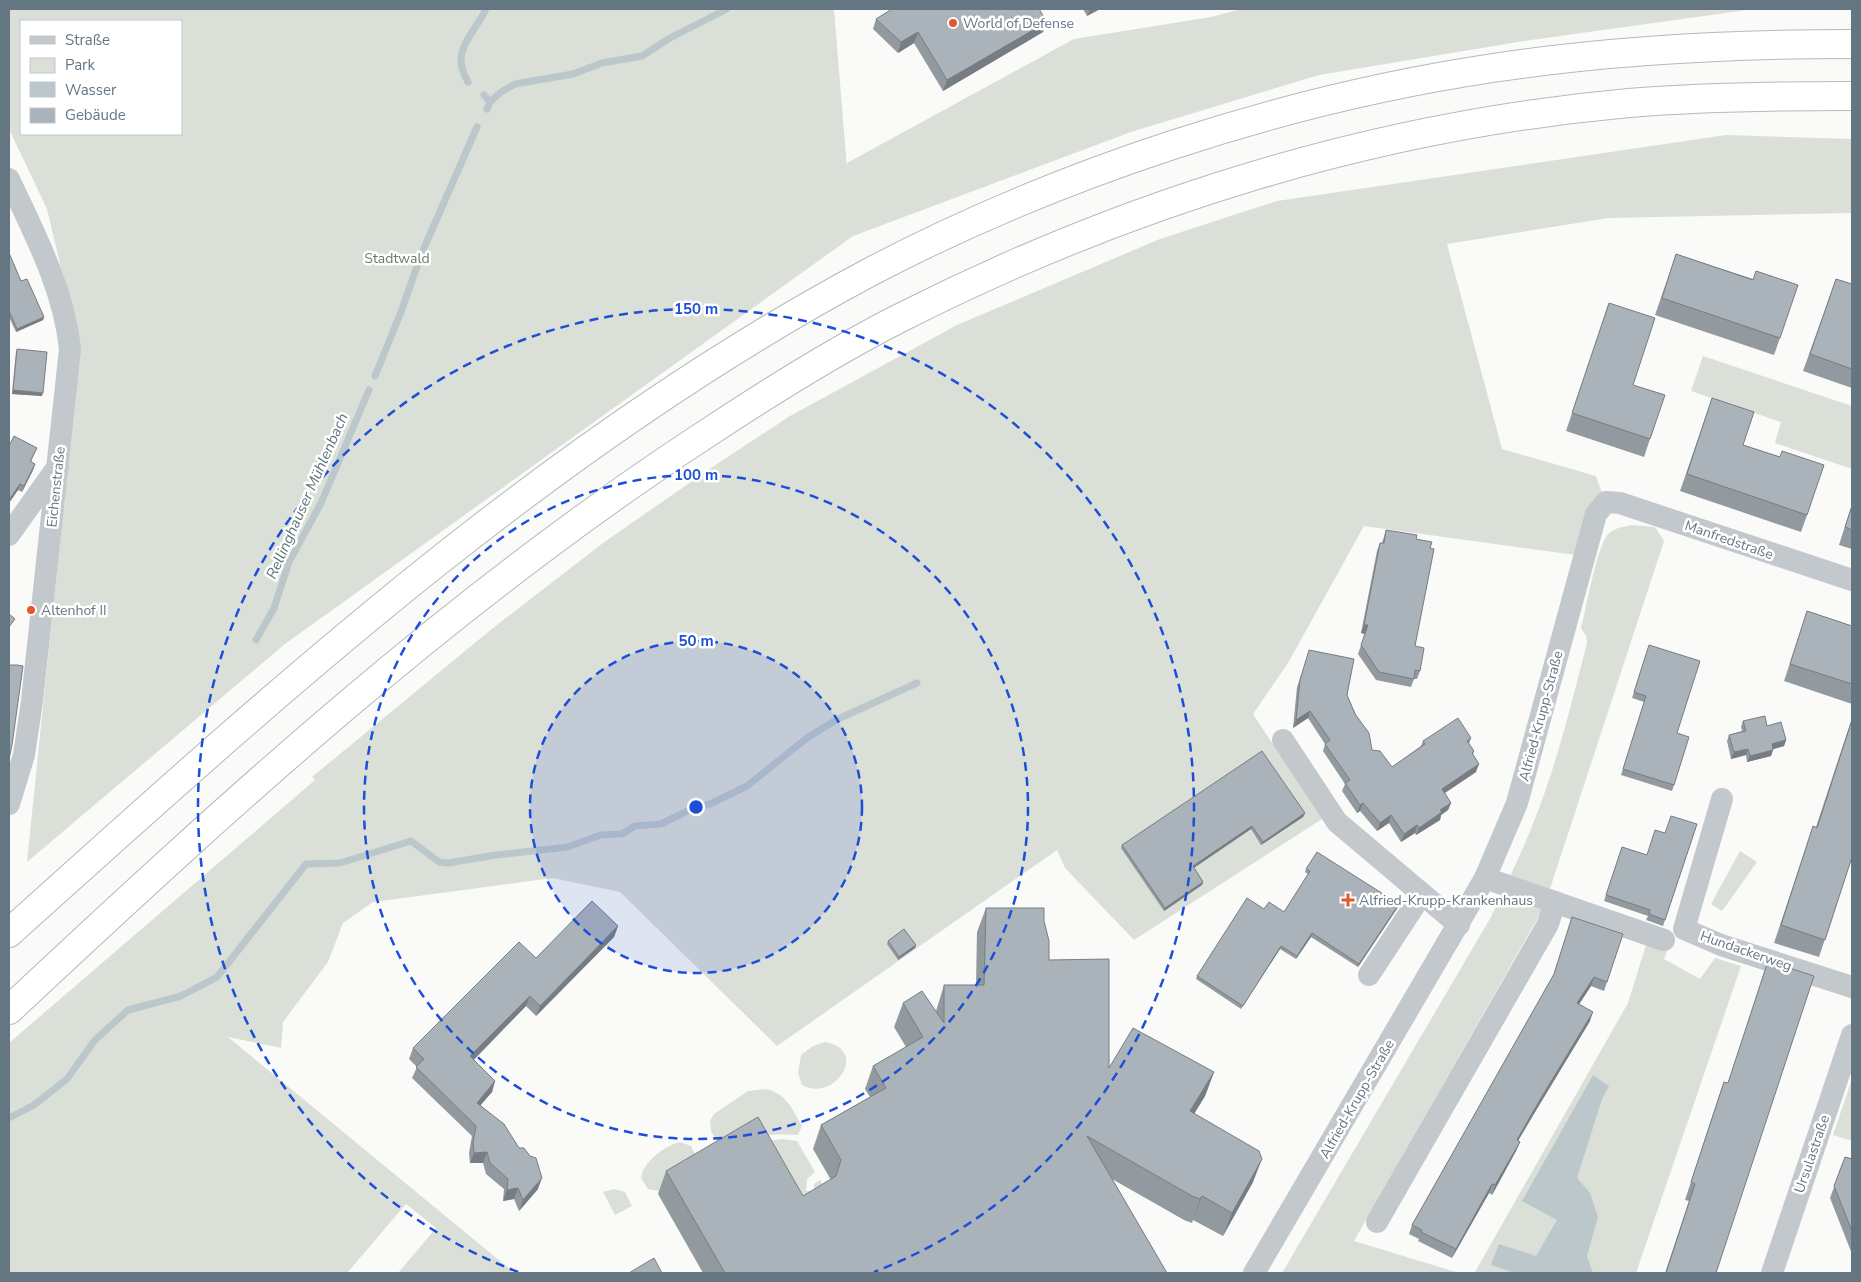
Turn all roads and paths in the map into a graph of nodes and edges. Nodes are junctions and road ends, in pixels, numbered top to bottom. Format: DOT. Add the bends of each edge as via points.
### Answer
graph roads {
  1 [pos="1852,44"];
  2 [pos="1852,96"];
  3 [pos="9,179"];
  4 [pos="59,465"];
  5 [pos="1606,502"];
  6 [pos="9,535"];
  7 [pos="1852,580"];
  8 [pos="1283,740"];
  9 [pos="1722,799"];
  10 [pos="9,804"];
  11 [pos="1486,878"];
  12 [pos="1422,894"];
  13 [pos="1555,902"];
  14 [pos="1459,925"];
  15 [pos="9,933"];
  16 [pos="1664,940"];
  17 [pos="1369,975"];
  18 [pos="1852,987"];
  19 [pos="9,1010"];
  20 [pos="1852,1035"];
  21 [pos="1377,1222"];
  22 [pos="1254,1273"];
  23 [pos="1772,1273"];
  1 -- 15 [label="highway" via="1676,48 1558,59 1386,88 1286,112 1170,146 1049,191 934,241 822,299 717,362 613,431 495,517 315,663"];
  2 -- 19 [label="highway" via="1750,97 1626,104 1490,121 1306,160 1175,200 1109,225 1026,259 895,320 770,392 643,475 516,568 320,727 126,900"];
  3 -- 4 [label="street, Eichenstraße" via="49,268 69,333 70,364"];
  4 -- 6 [label="street"];
  4 -- 10 [label="street, Eichenstraße" via="32,701 24,755"];
  5 -- 7 [label="street, Manfredstraße" via="1620,503"];
  5 -- 11 [label="street, Alfried-Krupp-Straße" via="1596,514 1517,803"];
  8 -- 12 [label="street" via="1337,822"];
  9 -- 18 [label="street, Hundackerweg" via="1684,929 1721,945"];
  11 -- 13 [label="street"];
  11 -- 14 [label="street, Alfried-Krupp-Straße"];
  12 -- 14 [label="street"];
  12 -- 17 [label="street"];
  13 -- 16 [label="street"];
  13 -- 21 [label="street" via="1548,924"];
  14 -- 22 [label="street, Alfried-Krupp-Straße"];
  20 -- 23 [label="street, Ursulastraße"];
}
